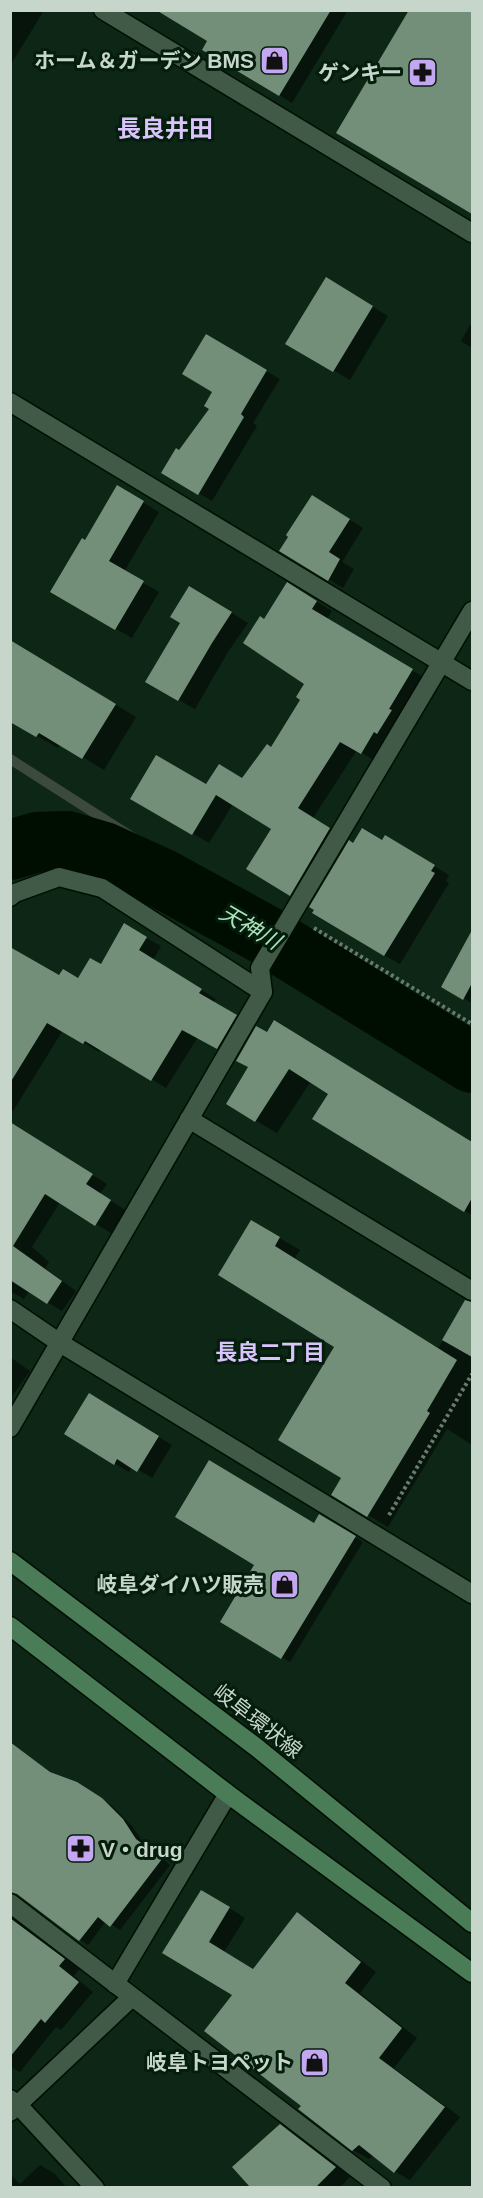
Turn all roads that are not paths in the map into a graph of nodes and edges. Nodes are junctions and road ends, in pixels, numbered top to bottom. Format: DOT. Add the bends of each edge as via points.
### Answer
graph roads {
  1 [pos="103,10"];
  2 [pos="472,234"];
  3 [pos="10,402"];
  4 [pos="472,611"];
  5 [pos="441,662"];
  6 [pos="472,681"];
  7 [pos="10,897"];
  8 [pos="263,992"];
  9 [pos="189,1119"];
  10 [pos="472,1291"];
  11 [pos="10,1309"];
  12 [pos="60,1343"];
  13 [pos="10,1428"];
  14 [pos="10,1561"];
  15 [pos="472,1593"];
  16 [pos="10,1626"];
  17 [pos="228,1794"];
  18 [pos="10,1903"];
  19 [pos="472,1923"];
  20 [pos="472,1973"];
  21 [pos="115,1984"];
  22 [pos="132,1997"];
  23 [pos="13,2106"];
  24 [pos="95,2187"];
  25 [pos="382,2187"];
  1 -- 2 [label="street"];
  3 -- 5 [label="street"];
  4 -- 5 [label="street"];
  5 -- 6 [label="street"];
  5 -- 8 [label="street" via="260,968"];
  7 -- 8 [label="street" via="59,878 102,888"];
  8 -- 9 [label="street"];
  9 -- 10 [label="street"];
  9 -- 12 [label="street"];
  11 -- 12 [label="street"];
  12 -- 13 [label="street"];
  12 -- 15 [label="street"];
  14 -- 19 [label="main road, 岐阜環状線" via="256,1747"];
  16 -- 17 [label="main road"];
  17 -- 20 [label="main road"];
  17 -- 21 [label="street"];
  18 -- 21 [label="street"];
  21 -- 22 [label="street"];
  22 -- 23 [label="street"];
  22 -- 25 [label="street"];
  23 -- 24 [label="street"];
}
